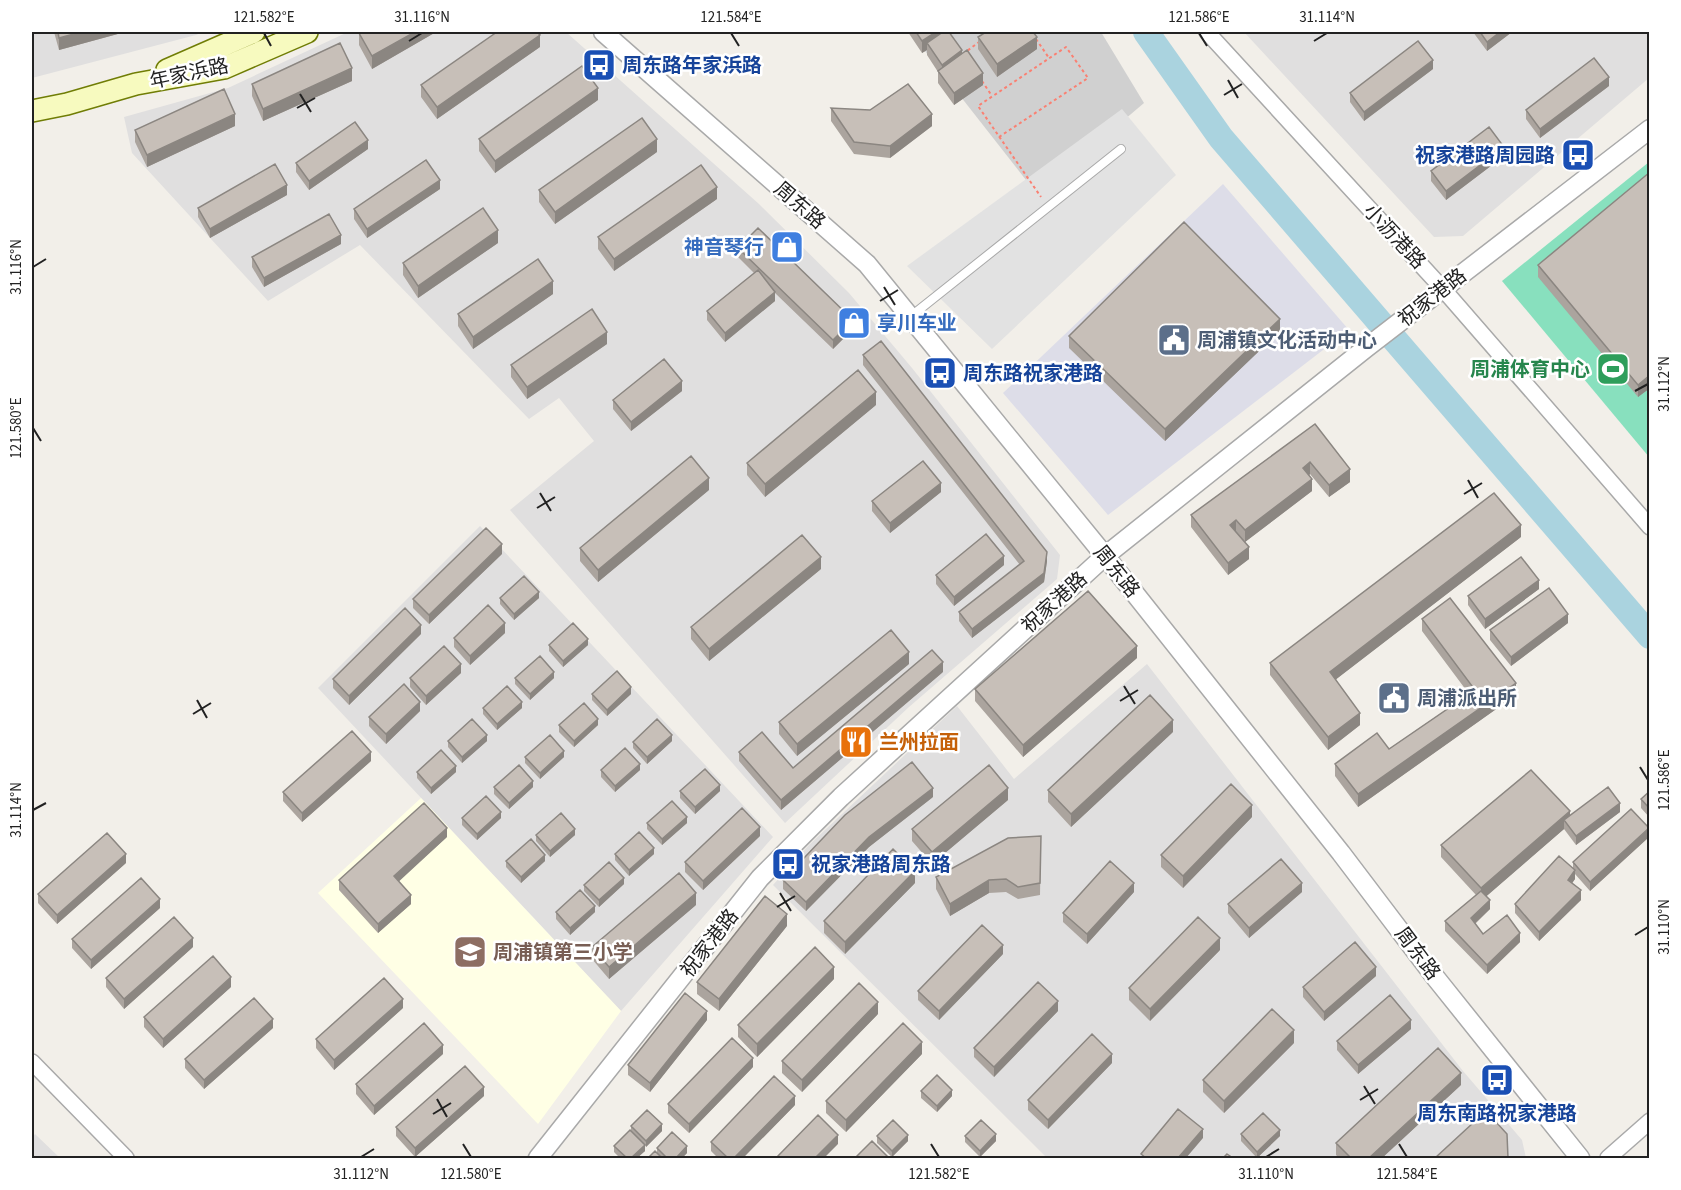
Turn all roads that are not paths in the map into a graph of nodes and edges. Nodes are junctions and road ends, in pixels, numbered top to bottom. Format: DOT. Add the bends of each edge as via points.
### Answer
graph roads {
  1 [pos="254,32"];
  2 [pos="307,32"];
  3 [pos="603,32"];
  4 [pos="1207,32"];
  5 [pos="136,84"];
  6 [pos="32,111"];
  7 [pos="1650,129"];
  8 [pos="1121,149"];
  9 [pos="1443,289"];
  10 [pos="910,317"];
  11 [pos="1650,527"];
  12 [pos="1105,556"];
  13 [pos="32,1062"];
  14 [pos="1650,1121"];
  15 [pos="126,1158"];
  16 [pos="538,1158"];
  17 [pos="1580,1158"];
  18 [pos="1608,1158"];
  1 -- 5 [label="main road, 年家浜路"];
  2 -- 5 [label="main road, 年家浜路" via="224,68"];
  3 -- 10 [label="street, 周东路" via="867,264"];
  4 -- 9 [label="street, 小沥港路"];
  5 -- 6 [label="main road, 年家浜路"];
  7 -- 9 [label="street, 祝家港路"];
  8 -- 10 [label="lane"];
  9 -- 11 [label="street, 小沥港路"];
  9 -- 12 [label="street, 祝家港路"];
  10 -- 12 [label="street, 周东路"];
  12 -- 16 [label="street, 祝家港路" via="841,797 760,878"];
  12 -- 17 [label="street, 周东路"];
  13 -- 15 [label="street"];
  14 -- 18 [label="street"];
}
